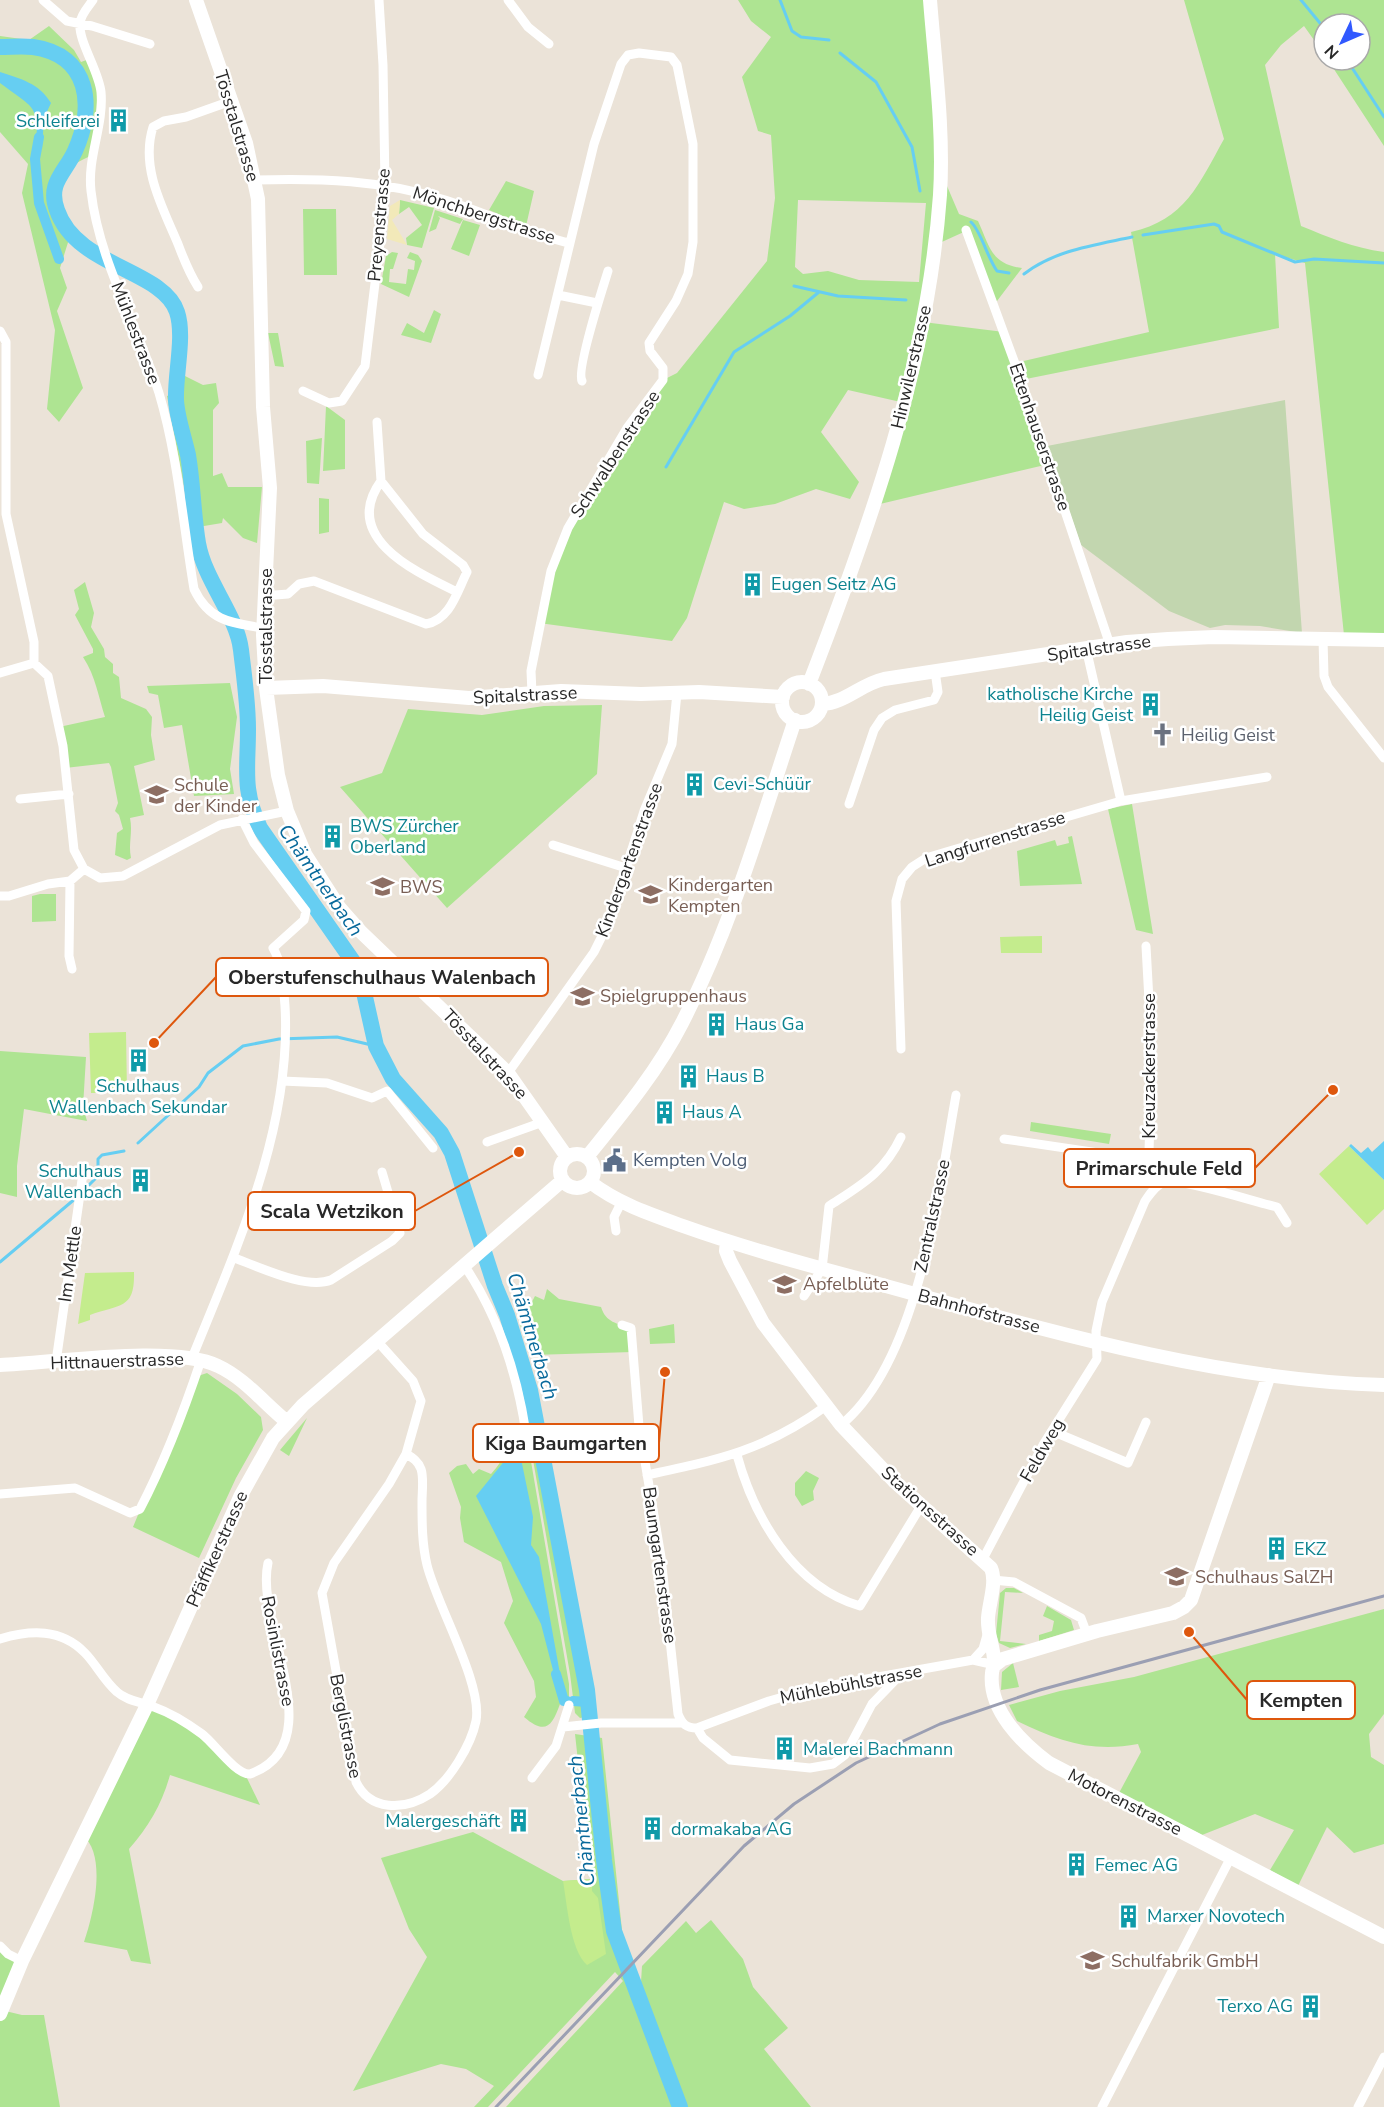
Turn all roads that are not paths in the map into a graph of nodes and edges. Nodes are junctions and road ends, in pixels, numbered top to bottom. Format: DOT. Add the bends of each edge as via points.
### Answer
graph roads {
  1 [pos="43,0"];
  2 [pos="93,0"];
  3 [pos="196,0"];
  4 [pos="379,0"];
  5 [pos="508,0"];
  6 [pos="930,0"];
  7 [pos="79,25"];
  8 [pos="150,44"];
  9 [pos="549,44"];
  10 [pos="231,101"];
  11 [pos="255,180"];
  12 [pos="385,185"];
  13 [pos="966,230"];
  14 [pos="569,243"];
  15 [pos="608,271"];
  16 [pos="198,287"];
  17 [pos="558,295"];
  18 [pos="597,303"];
  19 [pos="0,332"];
  20 [pos="538,375"];
  21 [pos="582,381"];
  22 [pos="303,391"];
  23 [pos="377,422"];
  24 [pos="381,481"];
  25 [pos="457,592"];
  26 [pos="263,596"];
  27 [pos="263,628"];
  28 [pos="1323,639"];
  29 [pos="1384,640"];
  30 [pos="1110,645"];
  31 [pos="1086,648"];
  32 [pos="34,663"];
  33 [pos="935,671"];
  34 [pos="0,673"];
  35 [pos="809,684"];
  36 [pos="266,688"];
  37 [pos="532,693"];
  38 [pos="677,693"];
  39 [pos="783,697"];
  40 [pos="822,704"];
  41 [pos="795,720"];
  42 [pos="1384,758"];
  43 [pos="1267,777"];
  44 [pos="69,794"];
  45 [pos="20,799"];
  46 [pos="1121,801"];
  47 [pos="849,804"];
  48 [pos="287,811"];
  49 [pos="244,819"];
  50 [pos="553,845"];
  51 [pos="626,868"];
  52 [pos="84,869"];
  53 [pos="70,881"];
  54 [pos="0,896"];
  55 [pos="1146,946"];
  56 [pos="72,969"];
  57 [pos="901,1049"];
  58 [pos="508,1073"];
  59 [pos="282,1081"];
  60 [pos="956,1095"];
  61 [pos="543,1122"];
  62 [pos="901,1137"];
  63 [pos="1004,1139"];
  64 [pos="487,1142"];
  65 [pos="433,1148"];
  66 [pos="567,1157"];
  67 [pos="587,1157"];
  68 [pos="1153,1161"];
  69 [pos="84,1166"];
  70 [pos="382,1172"];
  71 [pos="563,1180"];
  72 [pos="590,1182"];
  73 [pos="1165,1182"];
  74 [pos="621,1203"];
  75 [pos="1287,1223"];
  76 [pos="616,1231"];
  77 [pos="727,1241"];
  78 [pos="234,1258"];
  79 [pos="468,1261"];
  80 [pos="822,1269"];
  81 [pos="915,1294"];
  82 [pos="804,1296"];
  83 [pos="622,1325"];
  84 [pos="1097,1341"];
  85 [pos="378,1342"];
  86 [pos="196,1359"];
  87 [pos="56,1362"];
  88 [pos="0,1365"];
  89 [pos="1269,1375"];
  90 [pos="1384,1385"];
  91 [pos="826,1406"];
  92 [pos="286,1421"];
  93 [pos="1146,1422"];
  94 [pos="842,1425"];
  95 [pos="1052,1431"];
  96 [pos="526,1433"];
  97 [pos="405,1454"];
  98 [pos="737,1455"];
  99 [pos="647,1474"];
  100 [pos="0,1494"];
  101 [pos="921,1506"];
  102 [pos="983,1559"];
  103 [pos="268,1563"];
  104 [pos="993,1580"];
  105 [pos="1087,1634"];
  106 [pos="987,1635"];
  107 [pos="0,1639"];
  108 [pos="973,1660"];
  109 [pos="995,1665"];
  110 [pos="902,1673"];
  111 [pos="147,1705"];
  112 [pos="569,1705"];
  113 [pos="681,1723"];
  114 [pos="563,1727"];
  115 [pos="697,1728"];
  116 [pos="532,1778"];
  117 [pos="1231,1857"];
  118 [pos="1384,1937"];
  119 [pos="0,1946"];
  120 [pos="22,1961"];
  121 [pos="0,2014"];
  122 [pos="1384,2057"];
  123 [pos="1102,2107"];
  124 [pos="1358,2107"];
  1 -- 7 [label="street" via="67,21"];
  2 -- 7 [label="street"];
  3 -- 10 [label="main road, Tösstalstrasse"];
  4 -- 12 [label="street, Preyenstrasse"];
  5 -- 9 [label="street" via="528,27"];
  6 -- 35 [label="main road, Hinwilerstrasse" via="940,179 919,346 890,454"];
  7 -- 8 [label="street"];
  7 -- 27 [label="street, Mühlestrasse" via="100,88 101,109 91,163 95,213 168,426 194,589 201,604 218,617"];
  10 -- 11 [label="main road, Tösstalstrasse"];
  10 -- 16 [label="street" via="164,121 153,127 150,137 152,177 160,204"];
  11 -- 12 [label="street, Mönchbergstrasse" via="320,178"];
  11 -- 26 [label="main road, Tösstalstrasse" via="263,407 270,488"];
  12 -- 14 [label="street, Mönchbergstrasse" via="444,199 535,235"];
  12 -- 22 [label="street, Preyenstrasse" via="365,366 342,401 329,404"];
  13 -- 30 [label="street, Ettenhauserstrasse"];
  14 -- 17 [label="street, Schwalbenstrasse"];
  14 -- 37 [label="street, Schwalbenstrasse" via="594,144 621,64 628,55 639,53 671,57 677,65 693,144 693,242 688,274 676,301 648,343 663,368 663,380 627,428 568,528 550,571 531,671"];
  15 -- 18 [label="street"];
  17 -- 18 [label="street"];
  17 -- 20 [label="street, Schwalbenstrasse"];
  18 -- 21 [label="street" via="579,377"];
  19 -- 32 [label="street" via="6,342 6,514 34,642"];
  23 -- 24 [label="street"];
  24 -- 25 [label="street" via="423,534 463,565 467,572"];
  24 -- 25 [label="street" via="371,499 371,526 378,537 408,568"];
  25 -- 26 [label="street" via="438,622 426,624 314,581 299,584 288,594"];
  26 -- 27 [label="main road, Tösstalstrasse"];
  27 -- 36 [label="main road, Tösstalstrasse"];
  28 -- 29 [label="main road, Spitalstrasse"];
  28 -- 30 [label="main road, Spitalstrasse" via="1192,637"];
  28 -- 42 [label="street" via="1328,687"];
  30 -- 31 [label="main road, Spitalstrasse"];
  31 -- 33 [label="main road, Spitalstrasse"];
  31 -- 46 [label="street"];
  32 -- 34 [label="street"];
  32 -- 44 [label="street" via="48,676"];
  33 -- 40 [label="main road, Spitalstrasse" via="873,681 836,702"];
  33 -- 47 [label="street" via="938,692 934,700 888,713 877,724"];
  35 -- 39 [label="main road" via="793,685"];
  35 -- 40 [label="main road" via="819,692"];
  36 -- 37 [label="main road, Spitalstrasse" via="322,686 469,698"];
  36 -- 48 [label="main road, Tösstalstrasse"];
  37 -- 38 [label="main road, Spitalstrasse"];
  38 -- 39 [label="main road, Spitalstrasse"];
  38 -- 51 [label="street, Kindergartenstrasse" via="672,744"];
  39 -- 41 [label="main road" via="786,714"];
  40 -- 41 [label="main road" via="815,717 805,722"];
  41 -- 67 [label="main road" via="729,911 681,1024 646,1082"];
  43 -- 46 [label="street, Langfurrenstrasse"];
  44 -- 45 [label="street"];
  44 -- 52 [label="street" via="74,849"];
  46 -- 57 [label="street, Langfurrenstrasse" via="926,858 907,873 896,901"];
  48 -- 49 [label="street"];
  48 -- 58 [label="main road, Tösstalstrasse" via="311,866 346,915"];
  49 -- 52 [label="street" via="206,832 123,876 100,878"];
  49 -- 59 [label="street" via="254,843 306,911 304,920 273,948 283,970 287,1045"];
  50 -- 51 [label="street"];
  51 -- 58 [label="street, Kindergartenstrasse" via="609,922 594,952"];
  52 -- 53 [label="street"];
  53 -- 54 [label="street"];
  53 -- 56 [label="street"];
  55 -- 68 [label="street, Kreuzackerstrasse" via="1152,1055 1149,1140"];
  58 -- 61 [label="main road, Tösstalstrasse"];
  59 -- 65 [label="street" via="327,1083 372,1098 387,1091"];
  59 -- 78 [label="street" via="261,1171"];
  60 -- 81 [label="street, Zentralstrasse" via="928,1251"];
  61 -- 64 [label="street"];
  61 -- 66 [label="main road, Tösstalstrasse"];
  62 -- 80 [label="street" via="891,1158 873,1177 829,1206"];
  63 -- 68 [label="street"];
  66 -- 67 [label="main road"];
  66 -- 71 [label="main road" via="560,1170"];
  67 -- 72 [label="main road" via="593,1166"];
  68 -- 73 [label="street, Kreuzackerstrasse"];
  69 -- 87 [label="street, Im Mettle"];
  70 -- 78 [label="street" via="400,1233 331,1280 307,1283"];
  71 -- 72 [label="main road" via="576,1188"];
  71 -- 79 [label="main road, Pfäffikerstrasse"];
  72 -- 74 [label="main road, Bahnhofstrasse"];
  73 -- 75 [label="street" via="1277,1207"];
  73 -- 84 [label="street" via="1145,1201 1112,1274 1102,1302"];
  74 -- 76 [label="street" via="614,1217"];
  74 -- 77 [label="main road, Bahnhofstrasse"];
  77 -- 80 [label="main road, Bahnhofstrasse"];
  77 -- 91 [label="main road, Stationsstrasse" via="726,1251 739,1279 784,1354"];
  78 -- 86 [label="street"];
  79 -- 85 [label="main road, Pfäffikerstrasse"];
  79 -- 96 [label="street" via="514,1370"];
  80 -- 81 [label="main road, Bahnhofstrasse"];
  80 -- 82 [label="street"];
  81 -- 84 [label="main road, Bahnhofstrasse"];
  81 -- 94 [label="street, Zentralstrasse" via="882,1373"];
  83 -- 99 [label="street, Baumgartenstrasse" via="631,1328"];
  84 -- 89 [label="main road, Bahnhofstrasse"];
  84 -- 95 [label="street, Feldweg" via="1097,1359"];
  85 -- 92 [label="main road, Pfäffikerstrasse"];
  85 -- 97 [label="street, Berglistrasse" via="413,1381 421,1401"];
  86 -- 87 [label="main road, Hittnauerstrasse" via="155,1356"];
  86 -- 92 [label="main road, Hittnauerstrasse" via="229,1372"];
  86 -- 100 [label="street" via="160,1472 140,1509 130,1513 75,1488"];
  87 -- 88 [label="main road, Hittnauerstrasse"];
  89 -- 90 [label="main road, Bahnhofstrasse"];
  89 -- 105 [label="main road" via="1191,1600 1173,1613"];
  91 -- 94 [label="main road, Stationsstrasse"];
  91 -- 98 [label="street" via="786,1433"];
  92 -- 111 [label="main road, Pfäffikerstrasse" via="259,1459 240,1497"];
  93 -- 95 [label="street" via="1128,1463"];
  94 -- 101 [label="main road, Stationsstrasse"];
  95 -- 102 [label="street, Feldweg"];
  97 -- 97 [label="street, Berglistrasse" via="334,1563 322,1593 356,1782 361,1793 375,1803 393,1807 430,1793 470,1740 476,1720 473,1690 428,1568 422,1541 422,1471 415,1459"];
  98 -- 99 [label="street"];
  98 -- 101 [label="street" via="755,1507 780,1547 823,1588 842,1601 860,1606"];
  99 -- 113 [label="street, Baumgartenstrasse"];
  101 -- 102 [label="main road, Stationsstrasse"];
  102 -- 104 [label="main road, Stationsstrasse"];
  103 -- 111 [label="street, Rosinlistrasse" via="265,1586 290,1711 288,1735 275,1756 257,1771 242,1773 203,1735"];
  104 -- 105 [label="street" via="1014,1582 1081,1618"];
  104 -- 106 [label="main road, Motorenstrasse"];
  105 -- 109 [label="main road"];
  106 -- 108 [label="street" via="983,1649"];
  106 -- 109 [label="main road, Motorenstrasse"];
  107 -- 111 [label="street" via="35,1631 58,1636 84,1651 116,1691"];
  108 -- 109 [label="street, Mühlebühlstrasse"];
  108 -- 110 [label="street, Mühlebühlstrasse"];
  109 -- 117 [label="main road, Motorenstrasse" via="993,1682 1000,1708 1011,1728 1031,1750"];
  110 -- 115 [label="street, Mühlebühlstrasse" via="793,1694"];
  110 -- 115 [label="street" via="872,1704 845,1755 833,1764 810,1768 730,1760 703,1738"];
  111 -- 120 [label="main road, Pfäffikerstrasse"];
  112 -- 114 [label="street"];
  113 -- 114 [label="street"];
  113 -- 115 [label="street"];
  114 -- 116 [label="street" via="556,1746"];
  117 -- 118 [label="main road, Motorenstrasse"];
  117 -- 123 [label="street"];
  119 -- 120 [label="street"];
  120 -- 121 [label="main road, Pfäffikerstrasse"];
  122 -- 124 [label="street"];
}
